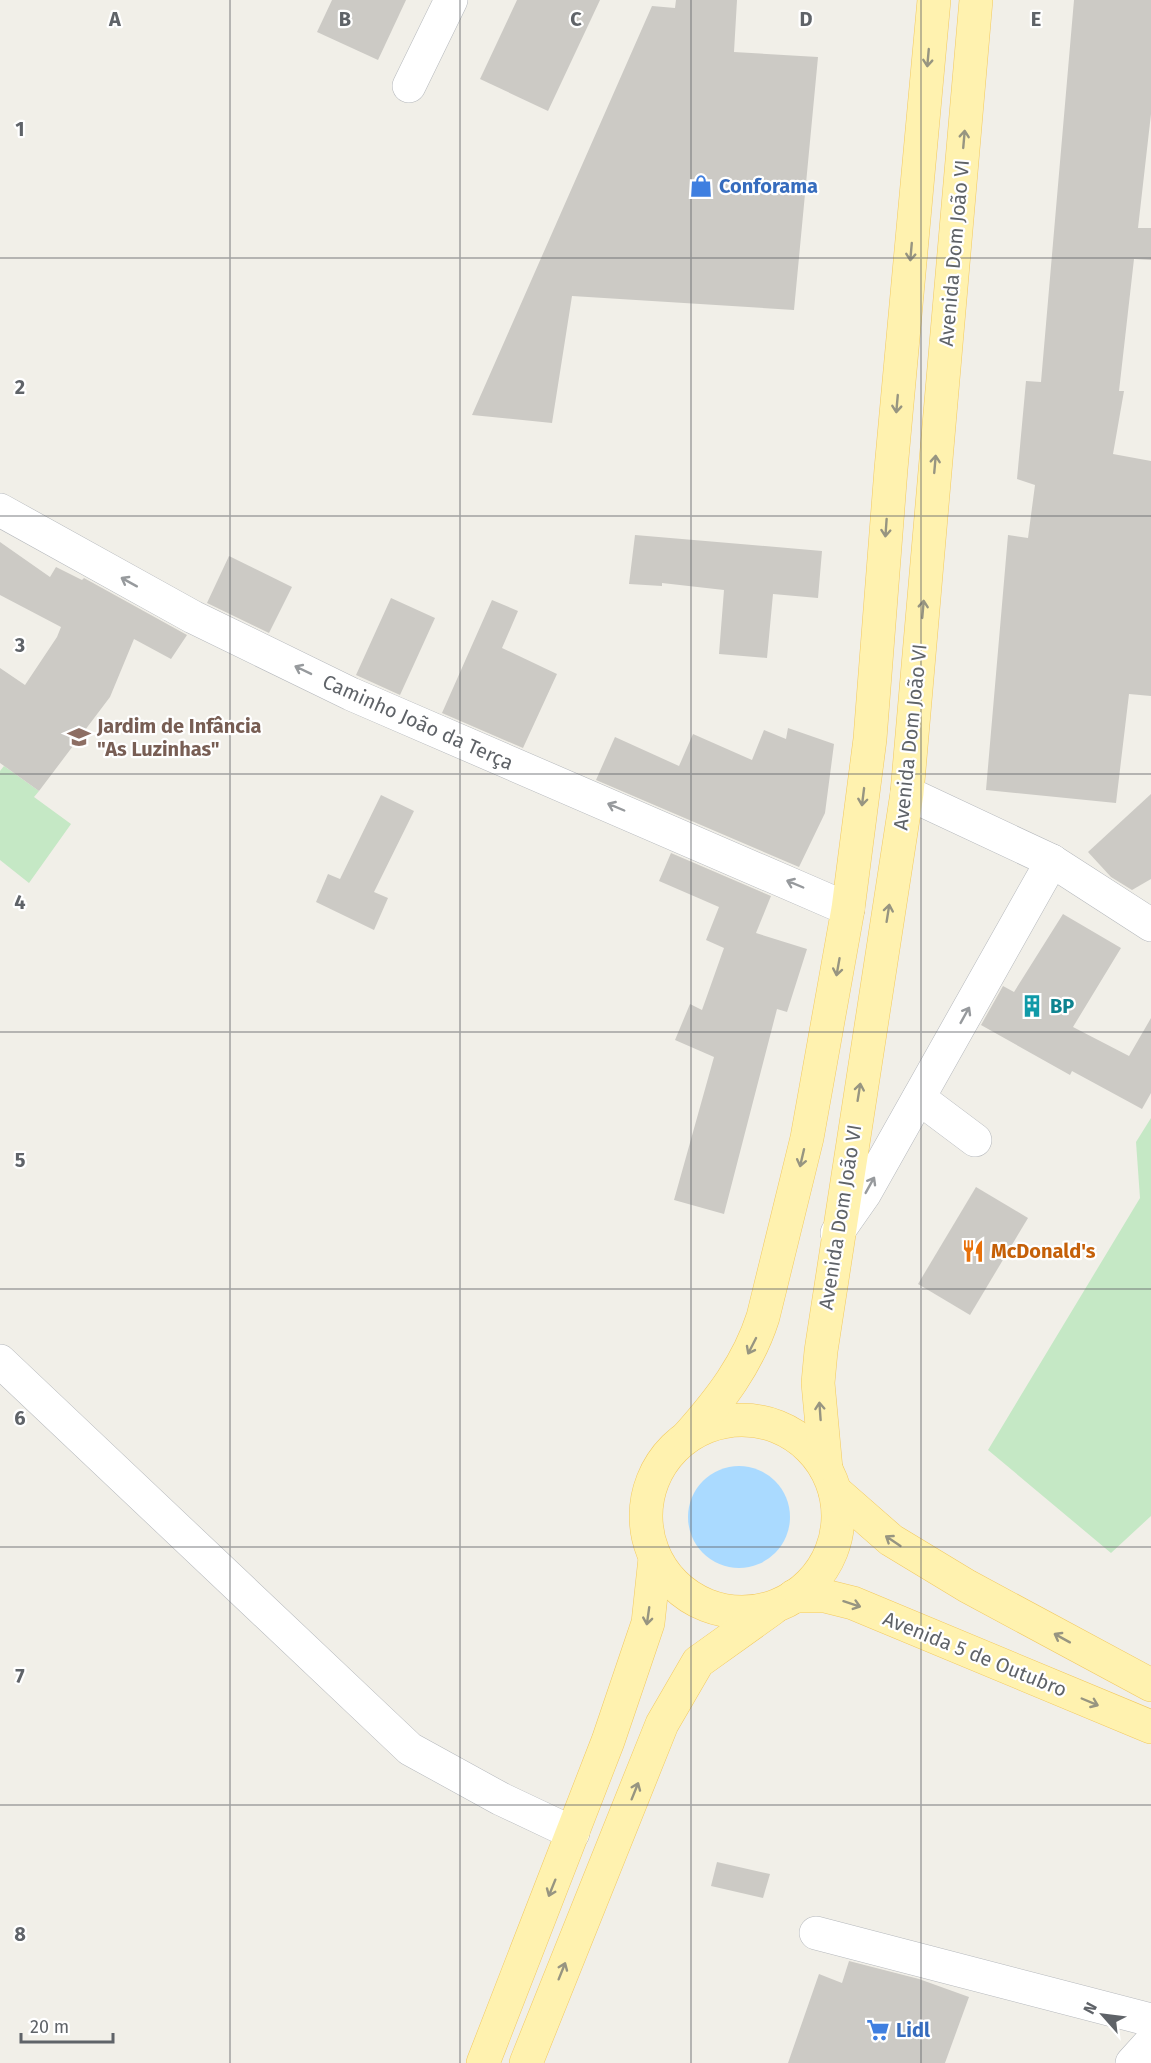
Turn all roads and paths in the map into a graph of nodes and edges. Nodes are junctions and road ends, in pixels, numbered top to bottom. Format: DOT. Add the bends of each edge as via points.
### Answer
graph roads {
  1 [pos="450,0"];
  2 [pos="934,0"];
  3 [pos="976,0"];
  4 [pos="409,86"];
  5 [pos="0,510"];
  6 [pos="907,792"];
  7 [pos="1052,861"];
  8 [pos="848,909"];
  9 [pos="1151,925"];
  10 [pos="919,1098"];
  11 [pos="975,1140"];
  12 [pos="837,1233"];
  13 [pos="0,1361"];
  14 [pos="688,1436"];
  15 [pos="831,1480"];
  16 [pos="655,1558"];
  17 [pos="786,1600"];
  18 [pos="1151,1685"];
  19 [pos="1151,1728"];
  20 [pos="573,1833"];
  21 [pos="816,1933"];
  22 [pos="1151,2020"];
  23 [pos="1151,2042"];
  24 [pos="483,2063"];
  25 [pos="526,2063"];
  26 [pos="1132,2063"];
  1 -- 4 [label="street"];
  2 -- 8 [label="main road, Avenida Dom João VI, one-way" via="870,739"];
  6 -- 3 [label="main road, Avenida Dom João VI, one-way"];
  8 -- 5 [label="street, Caminho João da Terça, one-way" via="351,694 193,617"];
  6 -- 7 [label="street"];
  12 -- 6 [label="main road, Avenida Dom João VI, one-way"];
  7 -- 9 [label="street"];
  10 -- 7 [label="street, one-way"];
  8 -- 14 [label="main road, Avenida Dom João VI, one-way" via="807,1138 763,1317 757,1336 728,1388"];
  10 -- 11 [label="street"];
  12 -- 10 [label="street, one-way" via="865,1193"];
  15 -- 12 [label="main road, Avenida Dom João VI, one-way" via="818,1383"];
  13 -- 20 [label="street" via="410,1749"];
  14 -- 15 [label="main road, Avenida Dom João VI" via="722,1421 767,1422 800,1438"];
  14 -- 16 [label="main road, Avenida Dom João VI" via="662,1461 648,1495 646,1522"];
  15 -- 17 [label="main road, Avenida Dom João VI" via="837,1527 830,1553 816,1576"];
  18 -- 15 [label="main road, one-way" via="967,1586 891,1540"];
  16 -- 17 [label="main road, Avenida Dom João VI" via="677,1587 708,1606 744,1612"];
  16 -- 20 [label="main road, one-way" via="648,1623"];
  17 -- 19 [label="main road, Avenida 5 de Outubro, one-way" via="825,1596 853,1603"];
  25 -- 17 [label="main road, one-way" via="662,1724 698,1662"];
  20 -- 24 [label="main road, one-way"];
  21 -- 22 [label="street"];
  23 -- 26 [label="street"];
}
